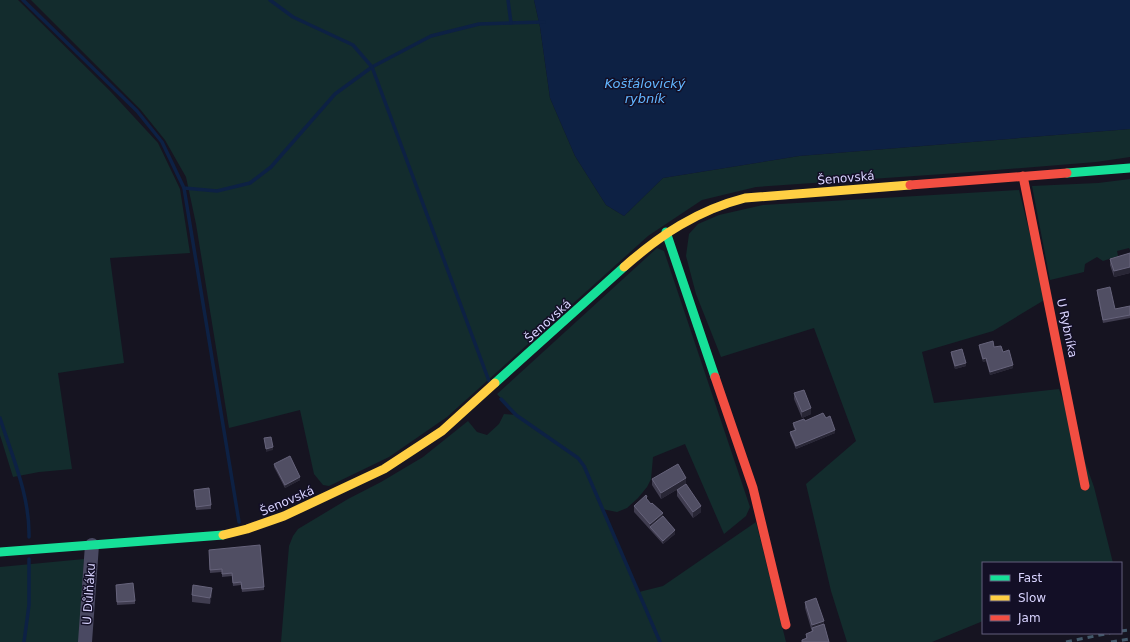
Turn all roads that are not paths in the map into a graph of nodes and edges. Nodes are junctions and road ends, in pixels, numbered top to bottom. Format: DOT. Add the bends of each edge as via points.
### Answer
graph roads {
  1 [pos="1130,168"];
  2 [pos="1023,176"];
  3 [pos="666,232"];
  4 [pos="1085,486"];
  5 [pos="92,545"];
  6 [pos="0,552"];
  7 [pos="786,625"];
  8 [pos="85,642"];
  1 -- 2 [label="street, Šenovská"];
  2 -- 3 [label="street, Šenovská" via="745,198 725,202 700,212"];
  2 -- 4 [label="street, U Rybníka"];
  3 -- 5 [label="street, Šenovská" via="442,431 412,454 376,474 277,521 246,531"];
  3 -- 7 [label="street" via="753,488"];
  5 -- 6 [label="street, Šenovská"];
  5 -- 8 [label="street, U Důlňáku"];
}
